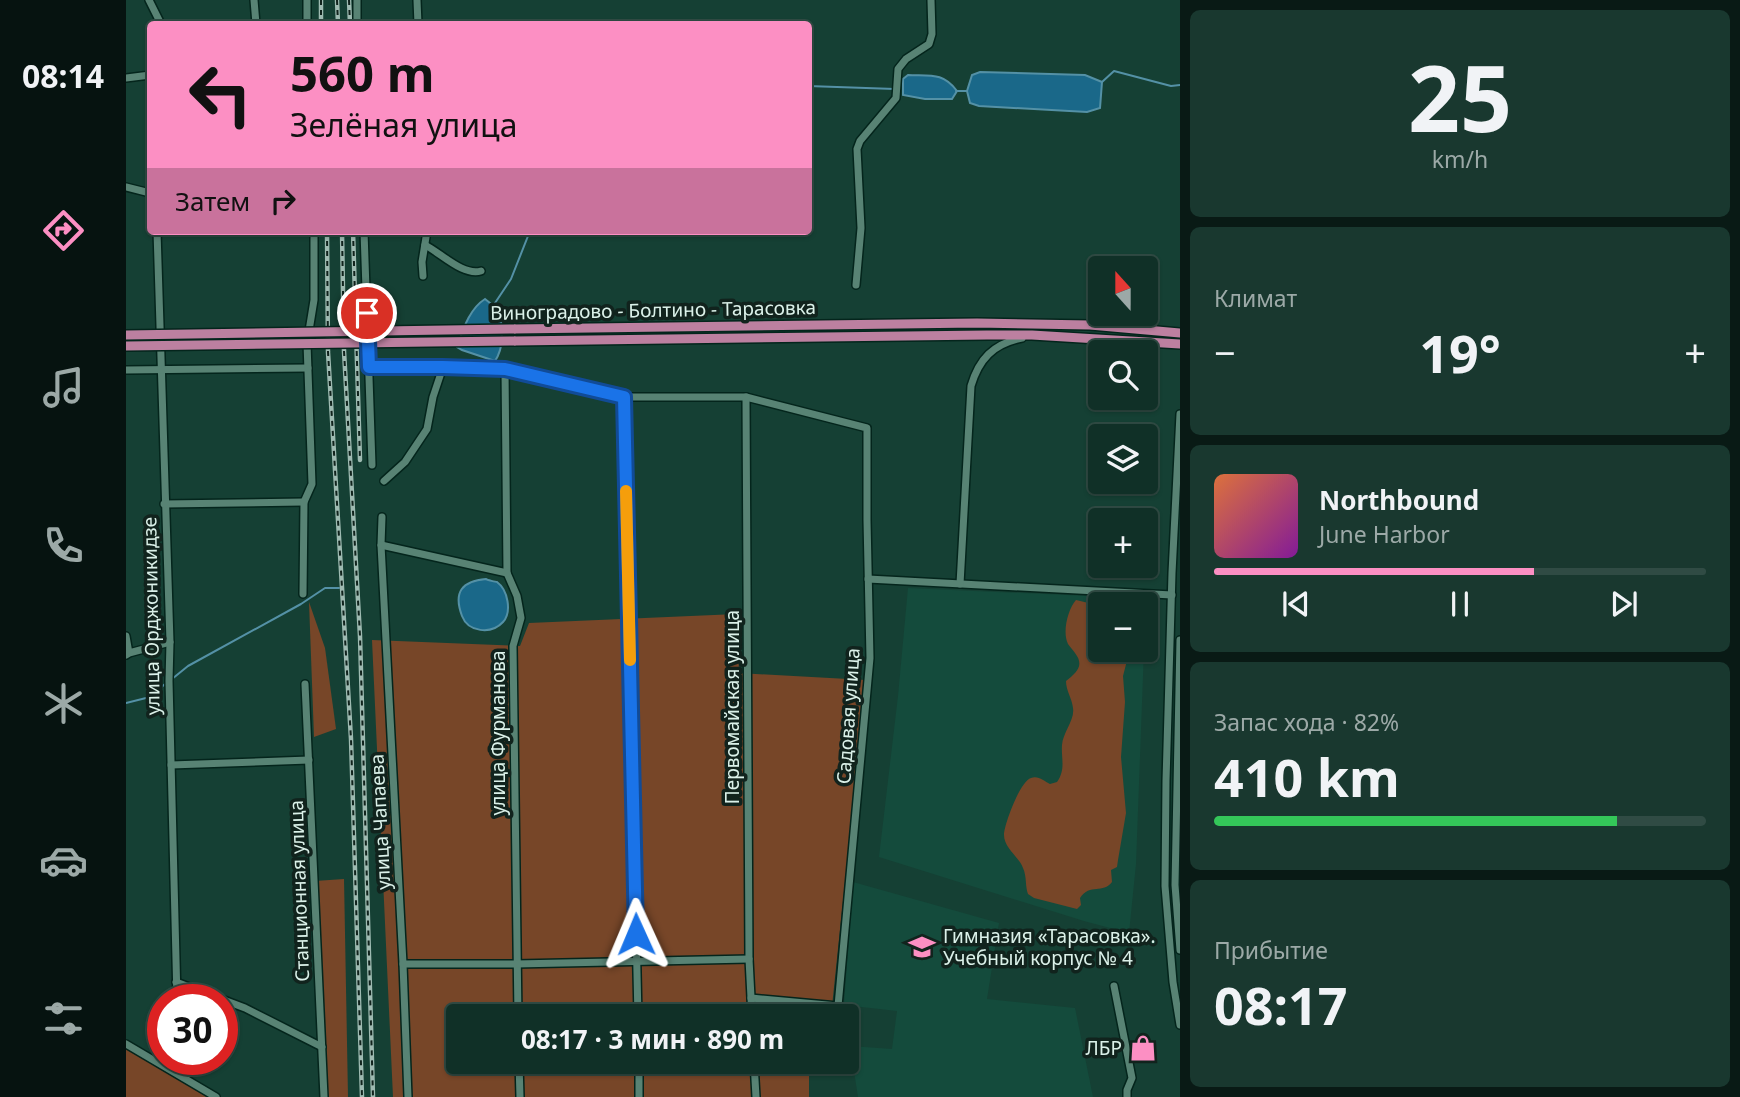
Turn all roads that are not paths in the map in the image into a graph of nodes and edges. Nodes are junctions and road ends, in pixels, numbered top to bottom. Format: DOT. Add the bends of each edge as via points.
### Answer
graph roads {
  1 [pos="149,0"];
  2 [pos="254,0"];
  3 [pos="307,0"];
  4 [pos="357,0"];
  5 [pos="416,0"];
  6 [pos="931,0"];
  7 [pos="160,21"];
  8 [pos="256,21"];
  9 [pos="307,21"];
  10 [pos="358,21"];
  11 [pos="418,21"];
  12 [pos="147,75"];
  13 [pos="126,78"];
  14 [pos="126,187"];
  15 [pos="147,192"];
  16 [pos="157,235"];
  17 [pos="314,235"];
  18 [pos="364,235"];
  19 [pos="426,235"];
  20 [pos="425,245"];
  21 [pos="481,271"];
  22 [pos="423,276"];
  23 [pos="856,285"];
  24 [pos="1180,333"];
  25 [pos="126,335"];
  26 [pos="1032,335"];
  27 [pos="1180,344"];
  28 [pos="126,346"];
  29 [pos="369,367"];
  30 [pos="443,367"];
  31 [pos="308,368"];
  32 [pos="505,369"];
  33 [pos="126,370"];
  34 [pos="161,370"];
  35 [pos="624,397"];
  36 [pos="746,397"];
  37 [pos="1180,414"];
  38 [pos="372,466"];
  39 [pos="384,481"];
  40 [pos="304,502"];
  41 [pos="164,504"];
  42 [pos="382,517"];
  43 [pos="381,545"];
  44 [pos="507,573"];
  45 [pos="868,579"];
  46 [pos="960,584"];
  47 [pos="303,594"];
  48 [pos="1172,594"];
  49 [pos="126,636"];
  50 [pos="1180,640"];
  51 [pos="170,642"];
  52 [pos="128,654"];
  53 [pos="305,684"];
  54 [pos="309,760"];
  55 [pos="171,765"];
  56 [pos="1180,950"];
  57 [pos="749,959"];
  58 [pos="636,960"];
  59 [pos="403,964"];
  60 [pos="516,964"];
  61 [pos="176,982"];
  62 [pos="1114,986"];
  63 [pos="751,998"];
  64 [pos="517,1004"];
  65 [pos="638,1004"];
  66 [pos="751,1004"];
  67 [pos="1180,1025"];
  68 [pos="126,1044"];
  69 [pos="322,1047"];
  70 [pos="147,1056"];
  71 [pos="519,1074"];
  72 [pos="639,1074"];
  73 [pos="755,1074"];
  74 [pos="180,1075"];
  75 [pos="216,1097"];
  76 [pos="324,1097"];
  77 [pos="408,1097"];
  78 [pos="520,1097"];
  79 [pos="639,1097"];
  80 [pos="756,1097"];
  81 [pos="1127,1097"];
  1 -- 7 [label="street"];
  2 -- 8 [label="street"];
  3 -- 9 [label="street"];
  4 -- 10 [label="street"];
  5 -- 11 [label="street"];
  6 -- 23 [label="street" via="929,44 898,69 896,98 860,141"];
  12 -- 13 [label="street"];
  14 -- 15 [label="street"];
  16 -- 34 [label="street, улица Орджоникидзе"];
  17 -- 31 [label="street"];
  18 -- 29 [label="street"];
  19 -- 20 [label="street"];
  20 -- 21 [label="street" via="458,268"];
  20 -- 22 [label="street"];
  24 -- 25 [label="main road, Виноградово - Болтино - Тарасовка, bridge" via="1090,325 977,323"];
  26 -- 27 [label="main road, Виноградово - Болтино - Тарасовка"];
  26 -- 28 [label="main road, Виноградово - Болтино - Тарасовка, bridge"];
  26 -- 46 [label="street" via="999,345 987,355 971,386"];
  29 -- 30 [label="street"];
  29 -- 38 [label="street"];
  30 -- 32 [label="street"];
  30 -- 39 [label="street" via="427,429 405,462"];
  31 -- 34 [label="street"];
  31 -- 40 [label="street" via="312,484"];
  32 -- 35 [label="street"];
  32 -- 44 [label="street, улица Фурманова"];
  33 -- 34 [label="street"];
  34 -- 41 [label="street, улица Орджоникидзе"];
  35 -- 36 [label="street"];
  35 -- 58 [label="street"];
  36 -- 45 [label="street, Садовая улица" via="867,428"];
  36 -- 57 [label="street, Первомайская улица"];
  37 -- 48 [label="street"];
  40 -- 41 [label="street"];
  40 -- 47 [label="street"];
  41 -- 51 [label="street, улица Орджоникидзе"];
  42 -- 43 [label="street, улица Чапаева"];
  43 -- 44 [label="street"];
  43 -- 59 [label="street, улица Чапаева"];
  44 -- 60 [label="street, улица Фурманова" via="521,618 513,646"];
  45 -- 46 [label="street"];
  45 -- 63 [label="street, Садовая улица" via="870,658 838,1006"];
  46 -- 48 [label="street"];
  48 -- 67 [label="street" via="1165,887"];
  49 -- 52 [label="street"];
  50 -- 56 [label="street" via="1175,886"];
  51 -- 52 [label="street"];
  51 -- 55 [label="street, улица Орджоникидзе"];
  53 -- 54 [label="street, Станционная улица"];
  54 -- 55 [label="street"];
  54 -- 69 [label="street, Станционная улица"];
  55 -- 61 [label="street, улица Орджоникидзе"];
  57 -- 58 [label="street"];
  57 -- 63 [label="street, Первомайская улица"];
  58 -- 60 [label="street"];
  58 -- 65 [label="street"];
  59 -- 60 [label="street"];
  59 -- 77 [label="street, улица Чапаева"];
  60 -- 64 [label="street, улица Фурманова"];
  61 -- 69 [label="street" via="245,1008"];
  62 -- 81 [label="street" via="1132,1078"];
  63 -- 66 [label="street, Первомайская улица"];
  68 -- 70 [label="street"];
  69 -- 76 [label="street, Станционная улица"];
  71 -- 78 [label="street"];
  72 -- 79 [label="street"];
  73 -- 80 [label="street"];
  74 -- 75 [label="street"];
}
